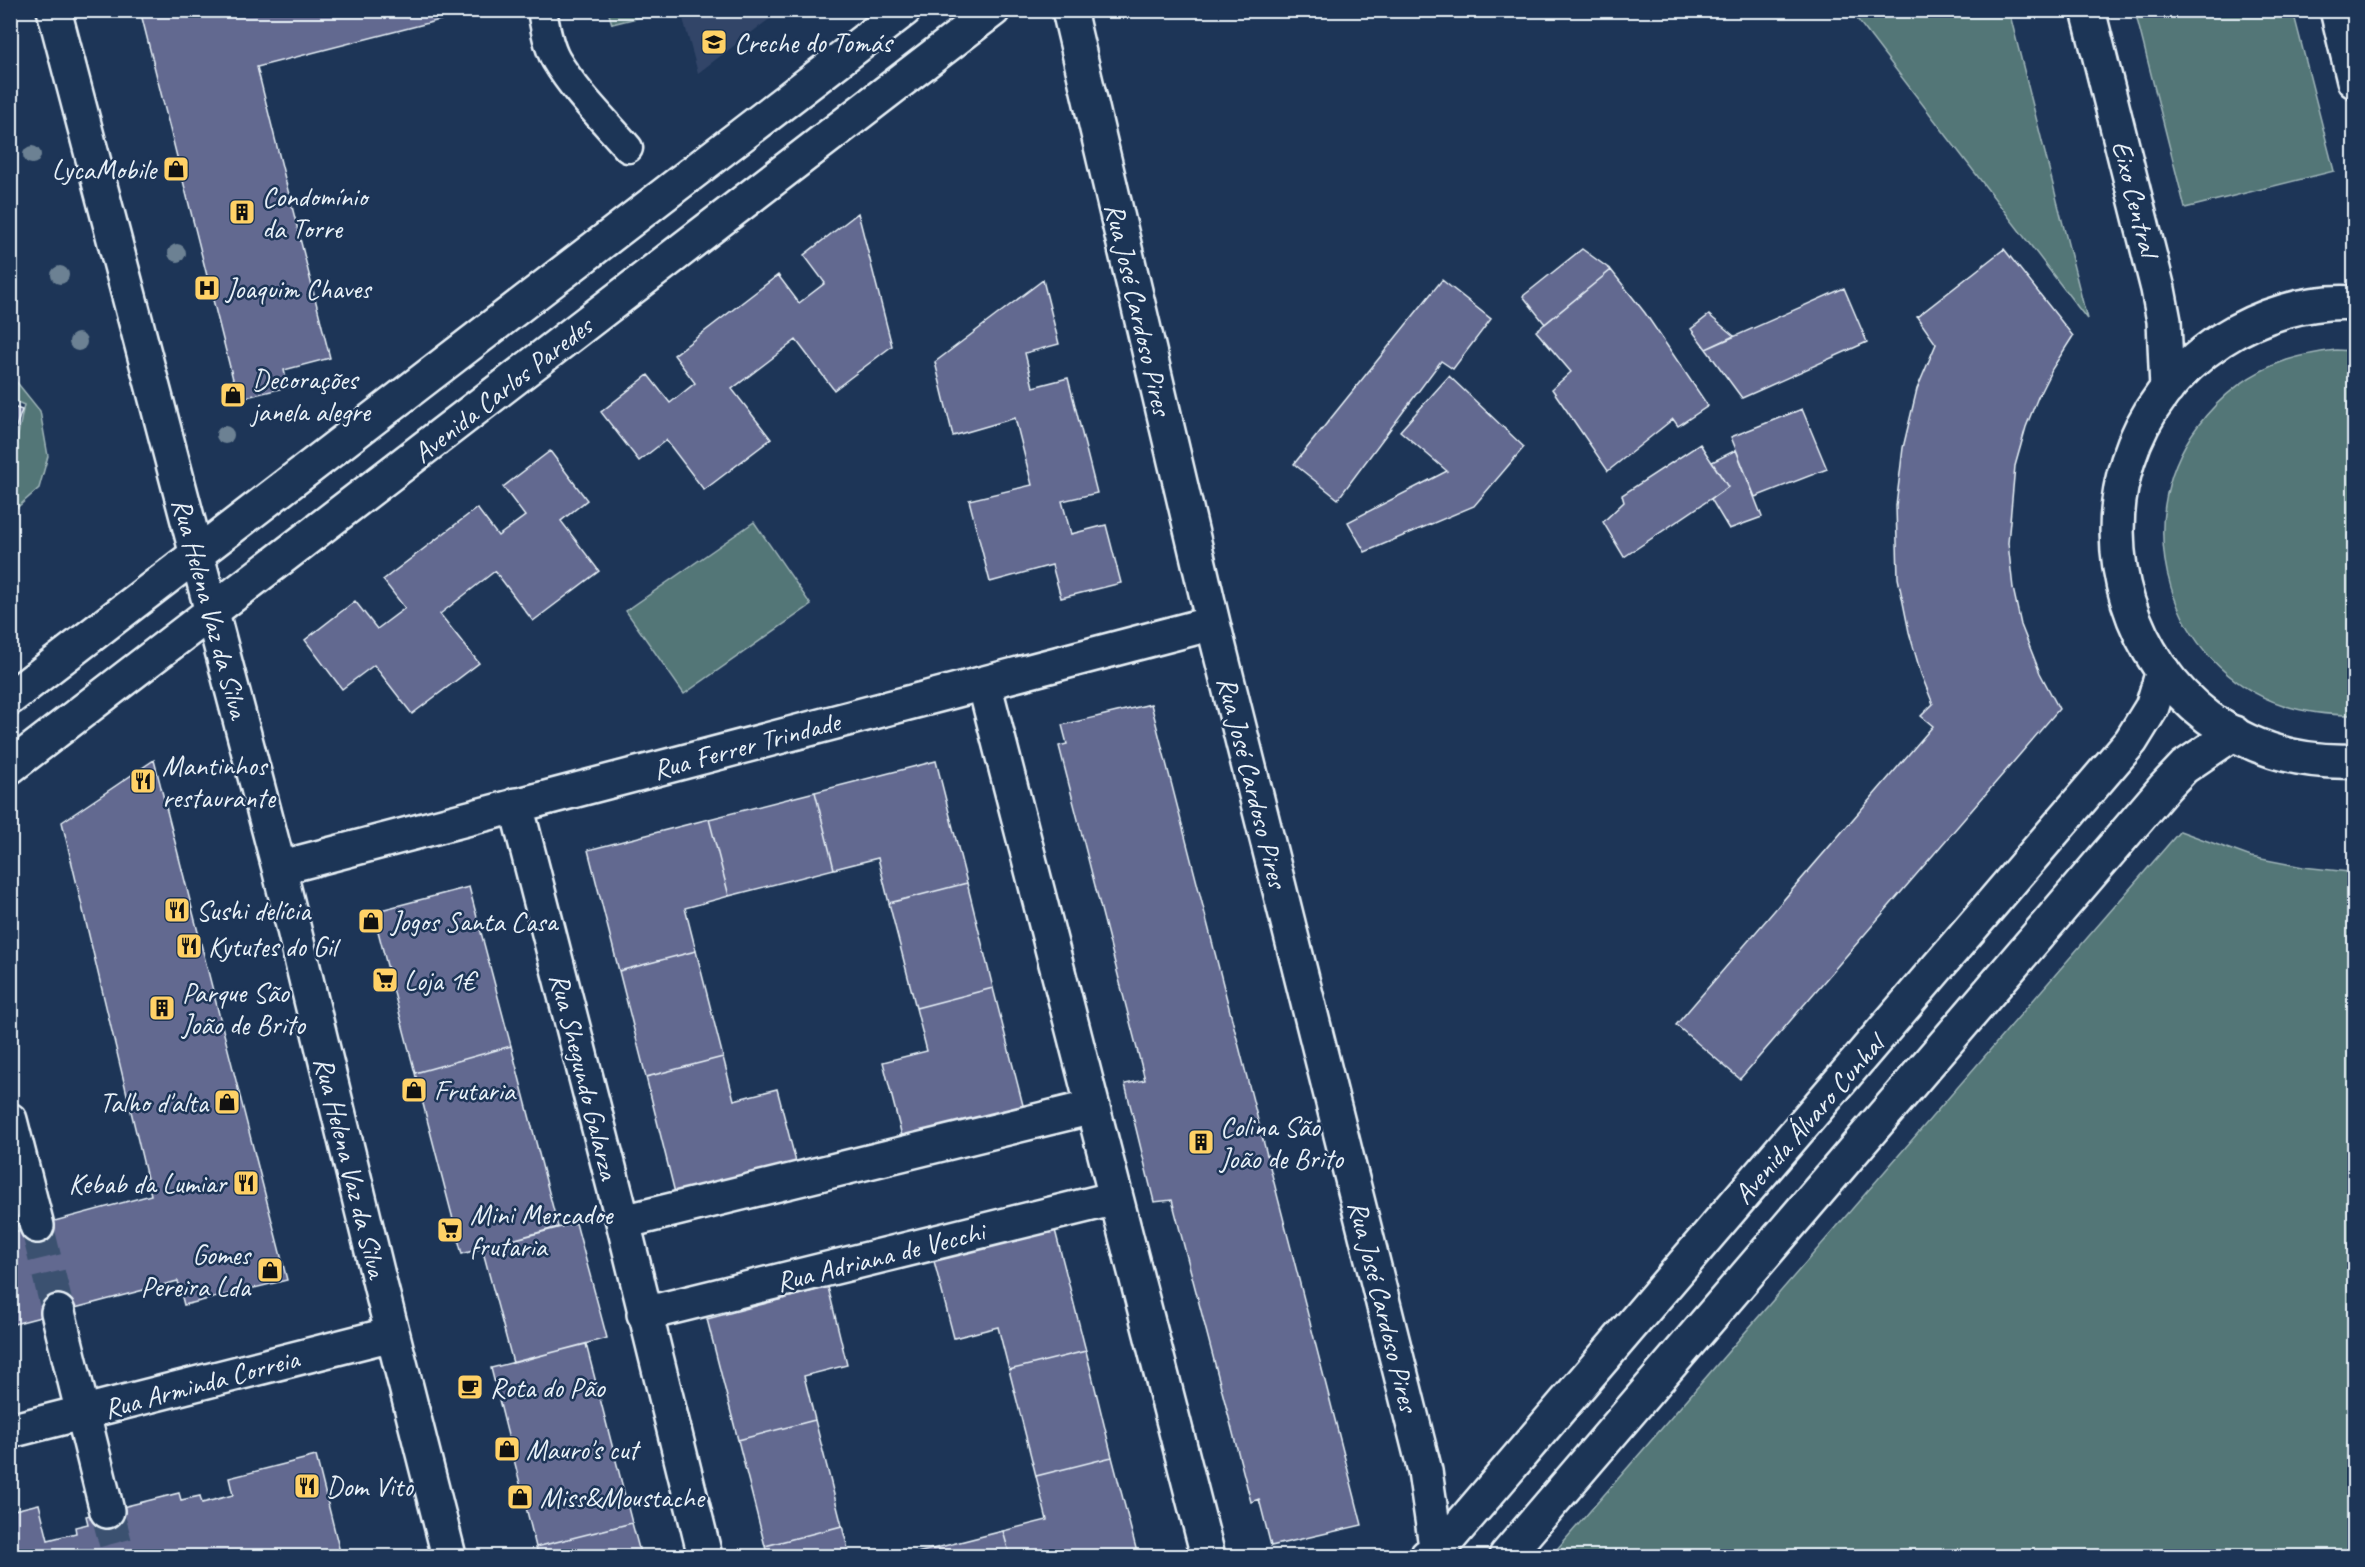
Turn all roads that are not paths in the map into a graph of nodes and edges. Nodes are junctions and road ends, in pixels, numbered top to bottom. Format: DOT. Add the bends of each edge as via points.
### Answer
graph roads {
  1 [pos="54,10"];
  2 [pos="543,10"];
  3 [pos="904,10"];
  4 [pos="993,10"];
  5 [pos="1069,10"];
  6 [pos="2088,10"];
  7 [pos="2337,10"];
  8 [pos="2355,81"];
  9 [pos="628,148"];
  10 [pos="2355,303"];
  11 [pos="2167,389"];
  12 [pos="197,555"];
  13 [pos="212,612"];
  14 [pos="1213,623"];
  15 [pos="2163,671"];
  16 [pos="984,683"];
  17 [pos="10,698"];
  18 [pos="2235,733"];
  19 [pos="2354,762"];
  20 [pos="10,767"];
  21 [pos="516,805"];
  22 [pos="279,868"];
  23 [pos="1093,1107"];
  24 [pos="10,1120"];
  25 [pos="1116,1198"];
  26 [pos="623,1222"];
  27 [pos="37,1226"];
  28 [pos="58,1312"];
  29 [pos="644,1314"];
  30 [pos="392,1334"];
  31 [pos="83,1413"];
  32 [pos="10,1431"];
  33 [pos="107,1511"];
  34 [pos="1433,1555"];
  35 [pos="449,1557"];
  36 [pos="705,1557"];
  37 [pos="1208,1557"];
  38 [pos="1506,1557"];
  1 -- 12 [label="street, Rua Helena Vaz da Silva"];
  2 -- 9 [label="street" via="555,59"];
  3 -- 12 [label="street, Avenida Carlos Paredes"];
  4 -- 13 [label="street, Avenida Carlos Paredes"];
  5 -- 14 [label="street, Rua José Cardoso Pires"];
  6 -- 11 [label="street, Eixo Central" via="2158,289 2164,321"];
  7 -- 8 [label="street"];
  10 -- 11 [label="street" via="2300,308 2262,319 2210,348"];
  11 -- 15 [label="street" via="2146,418 2131,451 2116,522 2117,558 2124,593 2136,627"];
  12 -- 13 [label="street, Rua Helena Vaz da Silva"];
  12 -- 17 [label="street, Avenida Carlos Paredes"];
  13 -- 20 [label="street, Avenida Carlos Paredes"];
  13 -- 22 [label="street, Rua Helena Vaz da Silva"];
  14 -- 16 [label="street, Rua Ferrer Trindade"];
  14 -- 34 [label="street, Rua José Cardoso Pires" via="1425,1471"];
  15 -- 18 [label="street" via="2198,709"];
  15 -- 34 [label="street, Avenida Álvaro Cunhal" via="2152,707 2131,741"];
  16 -- 21 [label="street, Rua Ferrer Trindade"];
  16 -- 23 [label="street"];
  18 -- 19 [label="street" via="2286,754"];
  18 -- 38 [label="street, Avenida Álvaro Cunhal" via="2184,767 2165,787"];
  21 -- 22 [label="street, Rua Ferrer Trindade"];
  21 -- 26 [label="street, Rua Shegundo Galarza"];
  22 -- 30 [label="street, Rua Helena Vaz da Silva"];
  23 -- 25 [label="street"];
  23 -- 26 [label="street"];
  24 -- 27 [label="street"];
  25 -- 29 [label="street, Rua Adriana de Vecchi"];
  25 -- 37 [label="street"];
  26 -- 29 [label="street, Rua Shegundo Galarza"];
  28 -- 31 [label="street"];
  29 -- 36 [label="street, Rua Shegundo Galarza"];
  30 -- 31 [label="street, Rua Arminda Correia"];
  30 -- 35 [label="street, Rua Helena Vaz da Silva"];
  31 -- 32 [label="street, Rua Arminda Correia"];
  31 -- 33 [label="street"];
}
